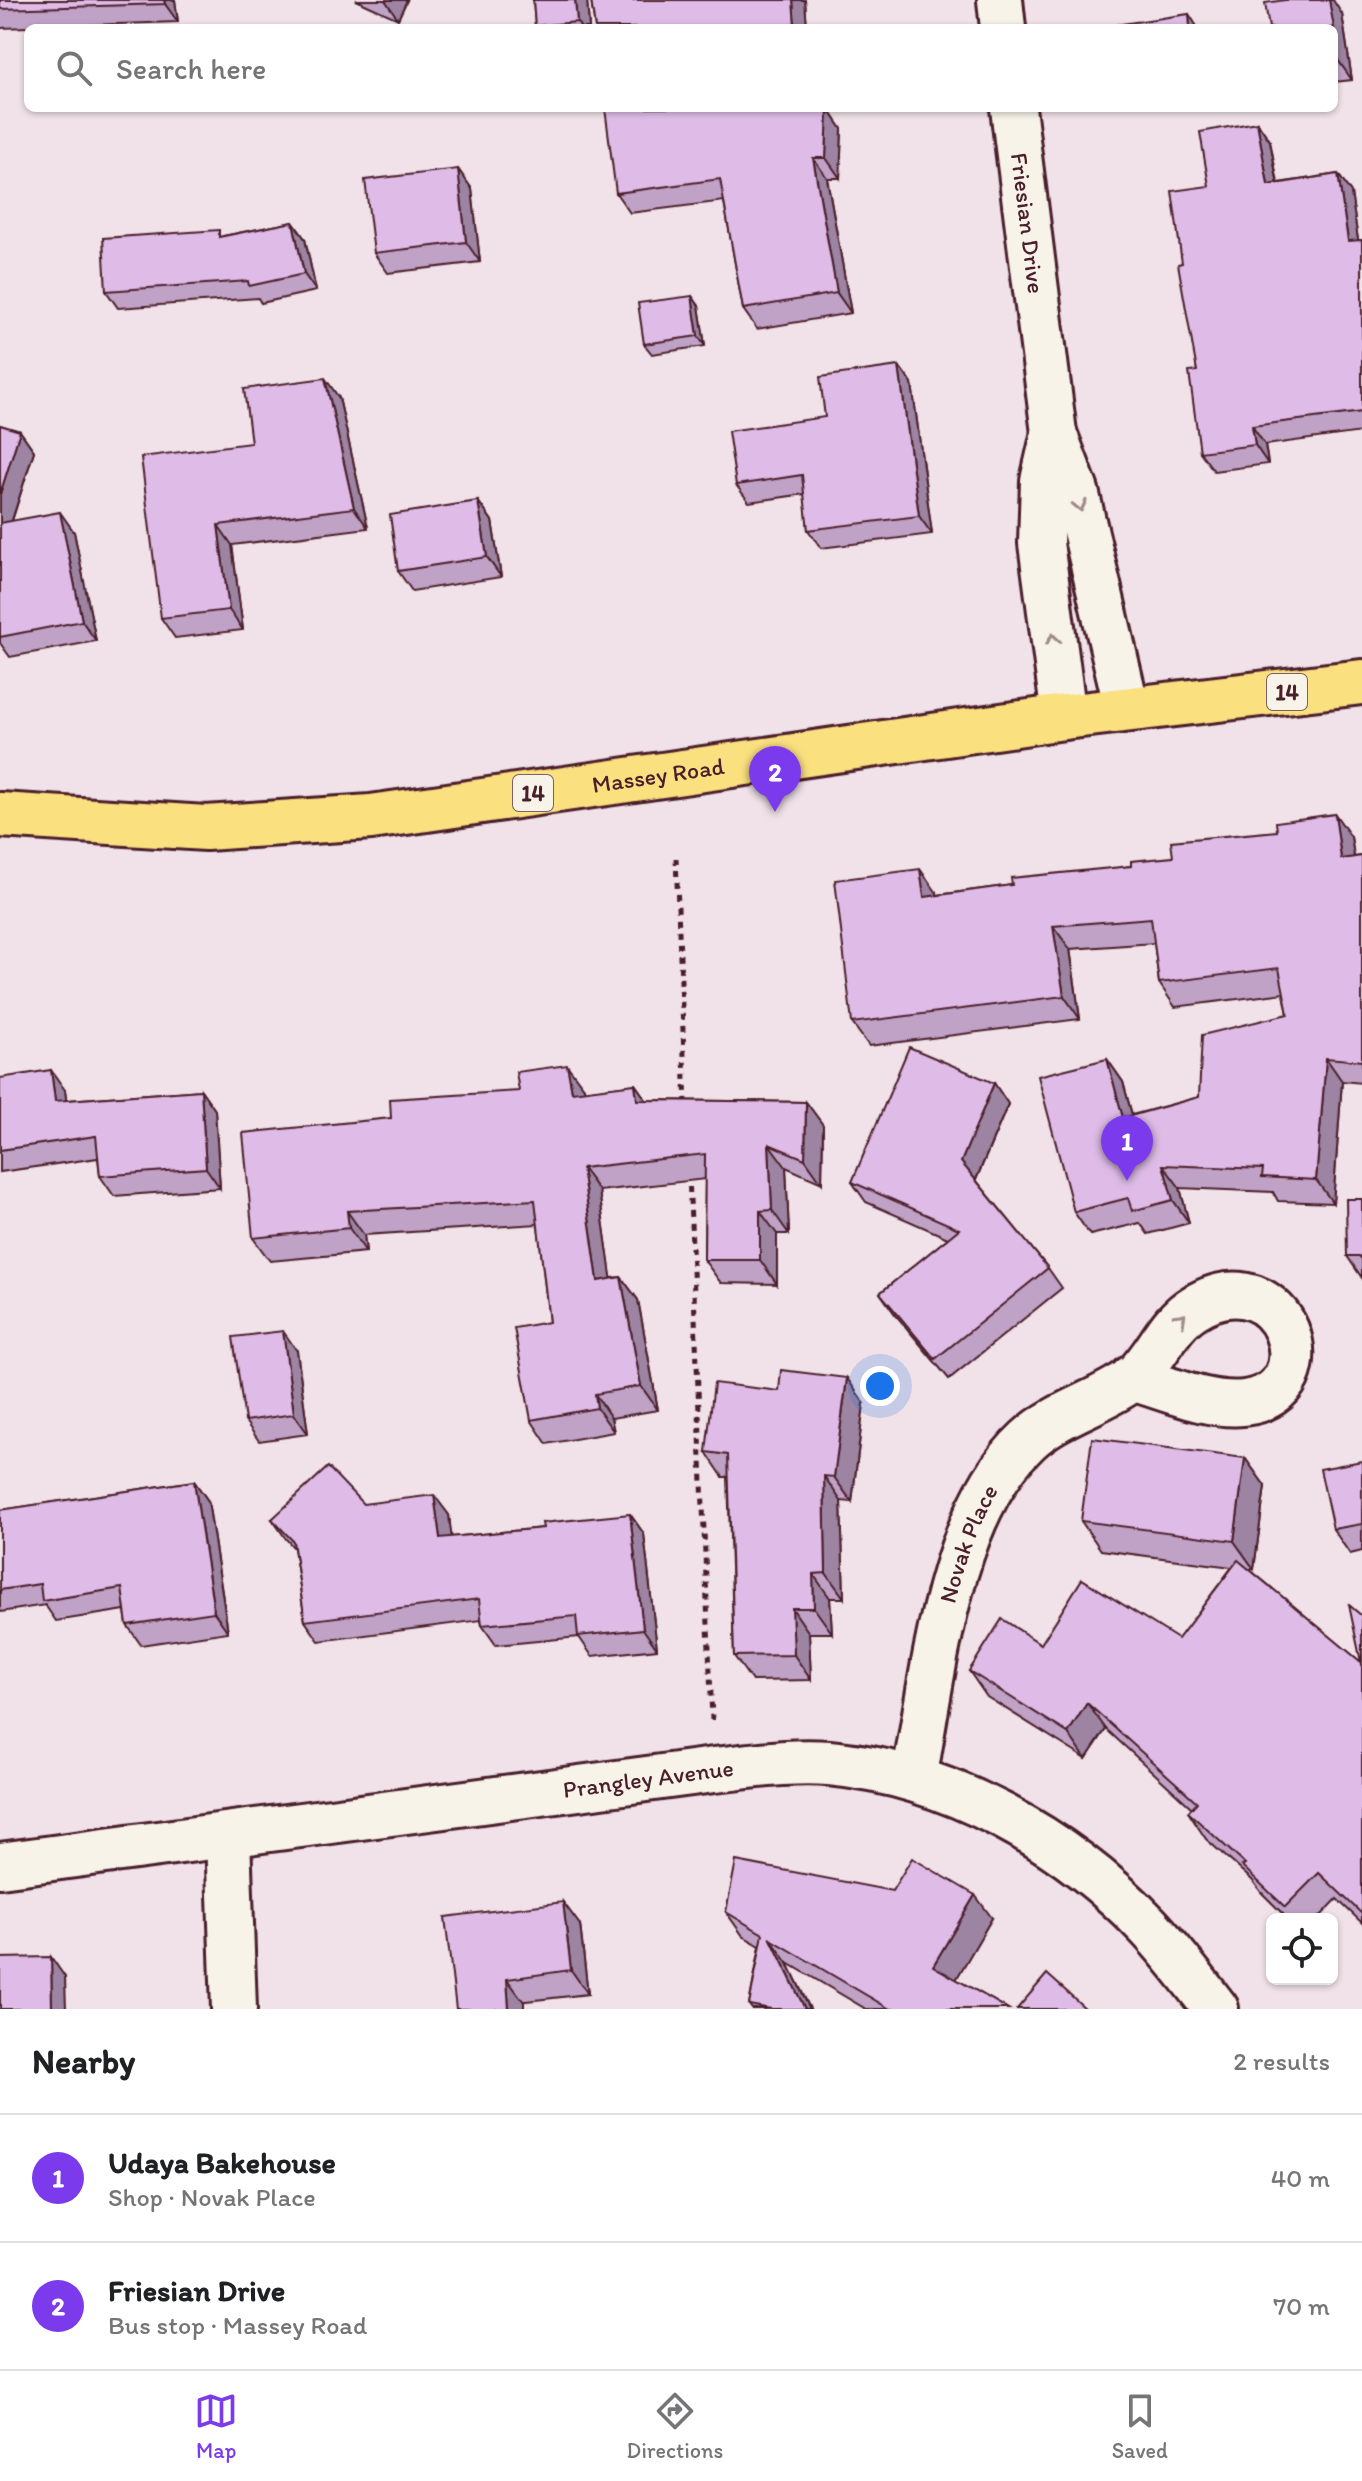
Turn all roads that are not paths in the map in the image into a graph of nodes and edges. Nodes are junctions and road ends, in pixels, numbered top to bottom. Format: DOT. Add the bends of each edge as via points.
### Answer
graph roads {
  1 [pos="1000,0"];
  2 [pos="1003,24"];
  3 [pos="1014,112"];
  4 [pos="1054,433"];
  5 [pos="1362,682"];
  6 [pos="1127,709"];
  7 [pos="1064,717"];
  8 [pos="0,815"];
  9 [pos="1132,1378"];
  10 [pos="914,1779"];
  11 [pos="228,1837"];
  12 [pos="0,1865"];
  13 [pos="234,2009"];
  14 [pos="1216,2009"];
  1 -- 2 [label="street"];
  3 -- 4 [label="street, Friesian Drive"];
  4 -- 6 [label="street, Friesian Drive, one-way" via="1076,491"];
  7 -- 4 [label="street, Friesian Drive, one-way" via="1041,543 1043,481"];
  5 -- 6 [label="main road, Massey Road / 14"];
  6 -- 7 [label="main road, Massey Road / 14"];
  7 -- 8 [label="main road, Massey Road / 14" via="371,817 206,828"];
  9 -- 10 [label="street, Novak Place" via="1075,1407 1028,1440 993,1482 960,1556"];
  10 -- 11 [label="street, Prangley Avenue" via="827,1763 778,1763"];
  10 -- 14 [label="street, Prangley Avenue" via="1014,1822 1103,1885 1147,1924"];
  11 -- 12 [label="street, Prangley Avenue"];
  11 -- 13 [label="street"];
}
